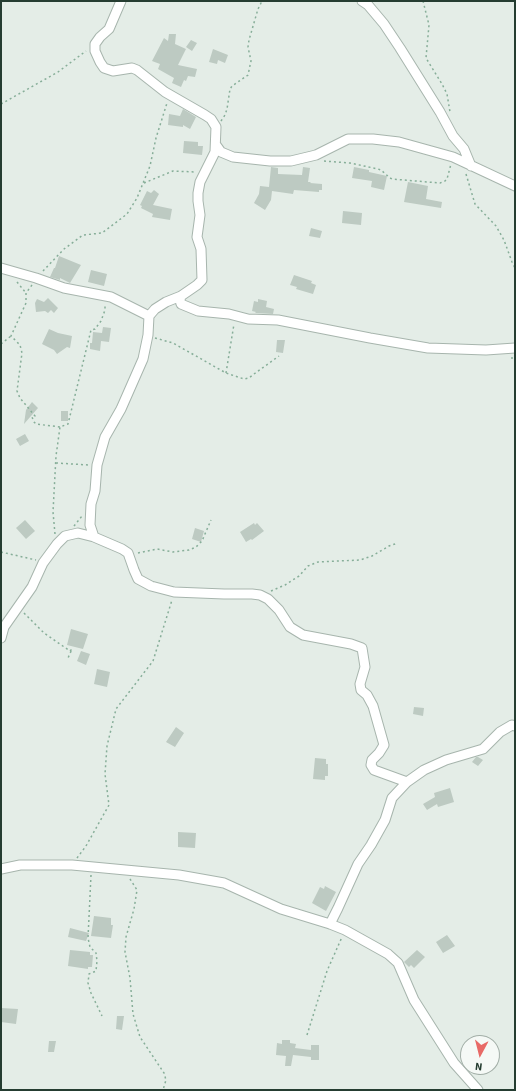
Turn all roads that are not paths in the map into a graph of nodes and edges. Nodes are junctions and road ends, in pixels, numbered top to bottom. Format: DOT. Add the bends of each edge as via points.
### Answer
graph roads {
  1 [pos="122,1"];
  2 [pos="362,1"];
  3 [pos="216,145"];
  4 [pos="467,164"];
  5 [pos="515,186"];
  6 [pos="1,268"];
  7 [pos="181,296"];
  8 [pos="149,316"];
  9 [pos="515,348"];
  10 [pos="94,537"];
  11 [pos="1,638"];
  12 [pos="515,726"];
  13 [pos="407,782"];
  14 [pos="1,869"];
  15 [pos="330,924"];
  16 [pos="478,1090"];
  1 -- 3 [label="street" via="109,29 96,44 95,51 100,62 104,68 113,71 132,68 137,70 165,92 205,114 216,127"];
  2 -- 4 [label="street" via="384,24 400,48 453,136 464,149"];
  3 -- 4 [label="street" via="221,152 243,159 291,161 316,155 341,141 356,138 399,142 453,157"];
  3 -- 7 [label="street" via="198,188 200,215 196,237 201,249 202,280"];
  4 -- 5 [label="street"];
  6 -- 8 [label="street" via="64,288 111,297"];
  7 -- 8 [label="street" via="166,302"];
  7 -- 9 [label="street" via="181,304 198,311 248,319 278,320 428,348"];
  8 -- 10 [label="street" via="143,359 121,410 105,436 97,465 90,525"];
  10 -- 11 [label="street" via="78,533 65,536 57,544 43,563 32,587 4,627"];
  10 -- 13 [label="street" via="128,553 138,579 151,586 174,592 260,595 268,599 290,626 303,635 362,648 365,667 360,684 361,690 373,706 384,745 371,765 374,770"];
  12 -- 13 [label="street" via="512,724 500,732 483,749 446,760 424,770"];
  13 -- 15 [label="street" via="392,798 385,820 358,864"];
  14 -- 15 [label="street" via="20,865 72,865 178,875 224,883 280,908"];
  15 -- 16 [label="street" via="388,954 398,963 414,1000 454,1062"];
}
